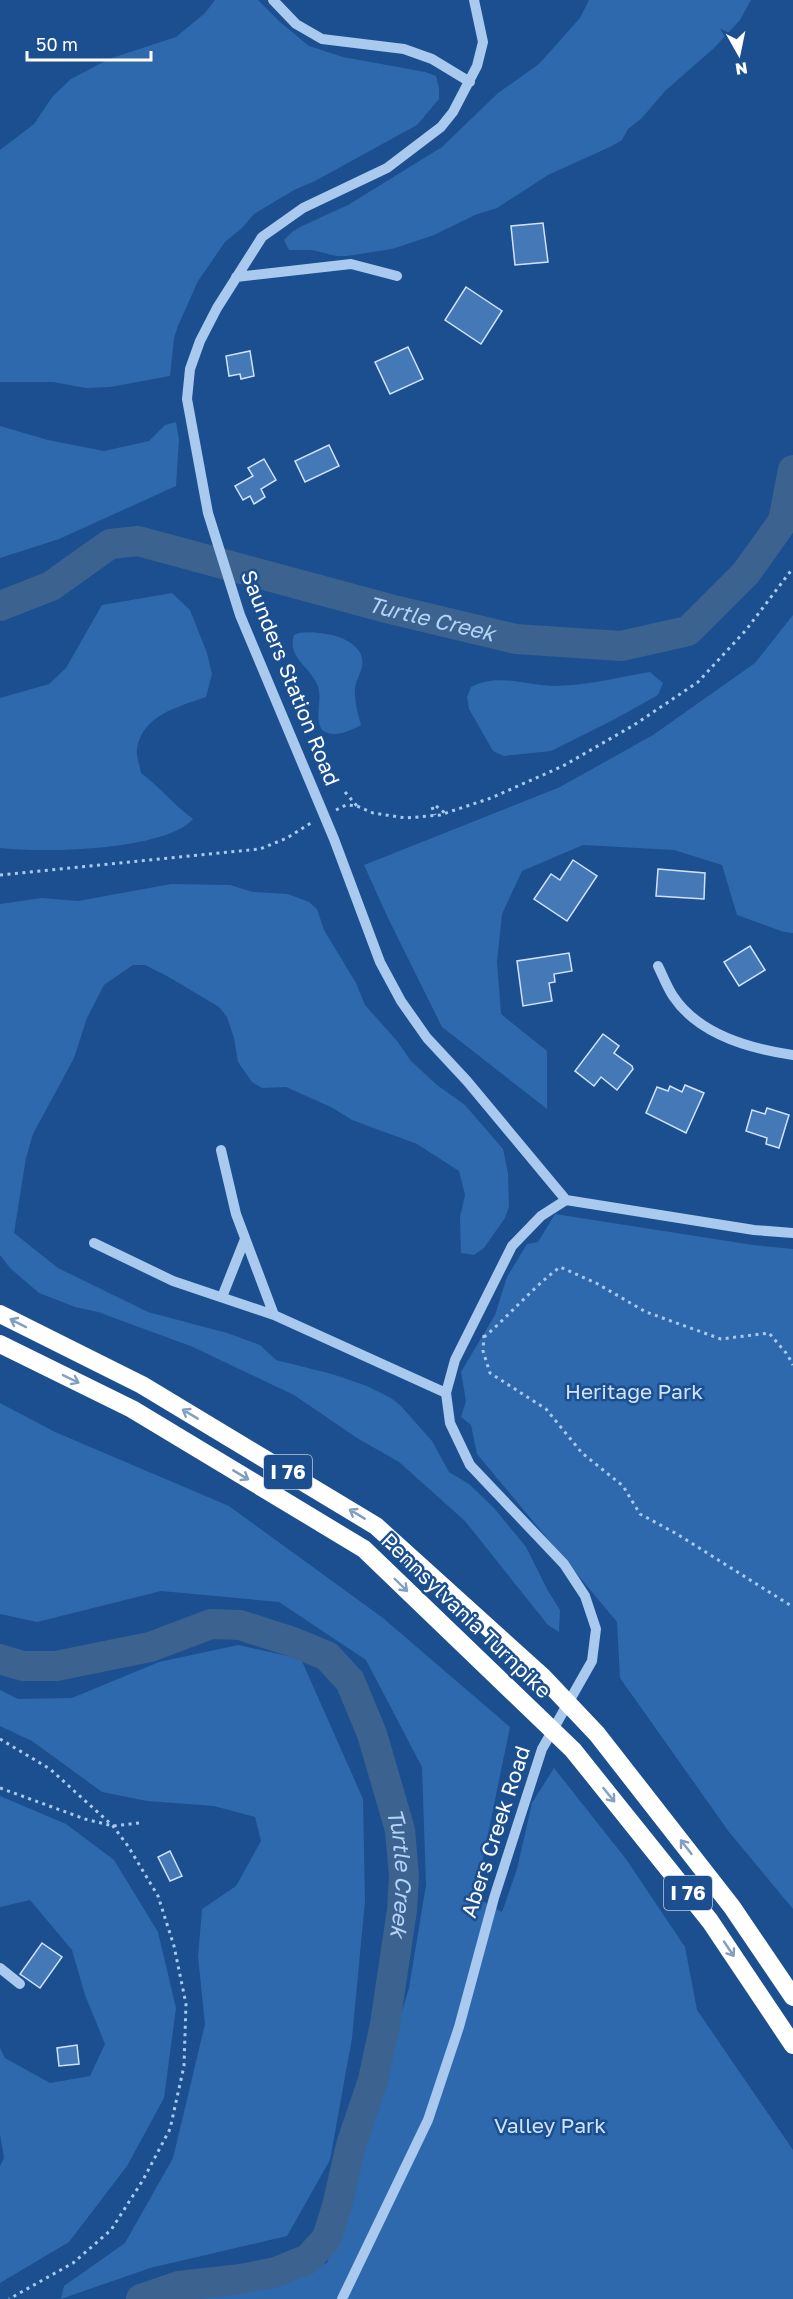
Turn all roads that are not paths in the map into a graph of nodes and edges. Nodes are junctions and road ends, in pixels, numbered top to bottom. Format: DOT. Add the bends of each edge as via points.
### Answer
graph roads {
  1 [pos="273,0"];
  2 [pos="474,0"];
  3 [pos="470,82"];
  4 [pos="398,276"];
  5 [pos="236,277"];
  6 [pos="658,966"];
  7 [pos="793,1055"];
  8 [pos="221,1150"];
  9 [pos="566,1200"];
  10 [pos="793,1233"];
  11 [pos="245,1239"];
  12 [pos="94,1243"];
  13 [pos="222,1297"];
  14 [pos="0,1314"];
  15 [pos="274,1315"];
  16 [pos="0,1344"];
  17 [pos="446,1393"];
  18 [pos="0,1968"];
  19 [pos="20,1984"];
  20 [pos="793,1997"];
  21 [pos="793,2044"];
  22 [pos="342,2299"];
  1 -- 3 [label="street" via="296,24 322,39 404,49 432,59"];
  2 -- 3 [label="street, Saunders Station Road" via="483,42"];
  3 -- 5 [label="street, Saunders Station Road" via="441,127 387,168 303,208 262,237"];
  4 -- 5 [label="street" via="351,264"];
  5 -- 9 [label="street, Saunders Station Road" via="200,341 190,369 187,399 208,513 240,615 380,962 401,1001 427,1038"];
  6 -- 7 [label="street" via="673,997 691,1016 716,1032 765,1051"];
  8 -- 11 [label="street"];
  9 -- 10 [label="street"];
  9 -- 17 [label="street, Abers Creek Road" via="541,1216 512,1246 455,1360"];
  11 -- 13 [label="street"];
  11 -- 15 [label="street"];
  12 -- 13 [label="street" via="173,1281"];
  13 -- 15 [label="street"];
  20 -- 14 [label="highway, Pennsylvania Turnpike / I 76, one-way" via="732,1907 597,1734 543,1677 376,1526 142,1385"];
  15 -- 17 [label="street"];
  16 -- 21 [label="highway, Pennsylvania Turnpike / I 76, one-way" via="132,1409 364,1549 573,1750 710,1921"];
  17 -- 22 [label="street, Abers Creek Road" via="450,1423 471,1465 564,1564 585,1596 596,1629 589,1668 542,1749 428,2120"];
  18 -- 19 [label="street"];
}
